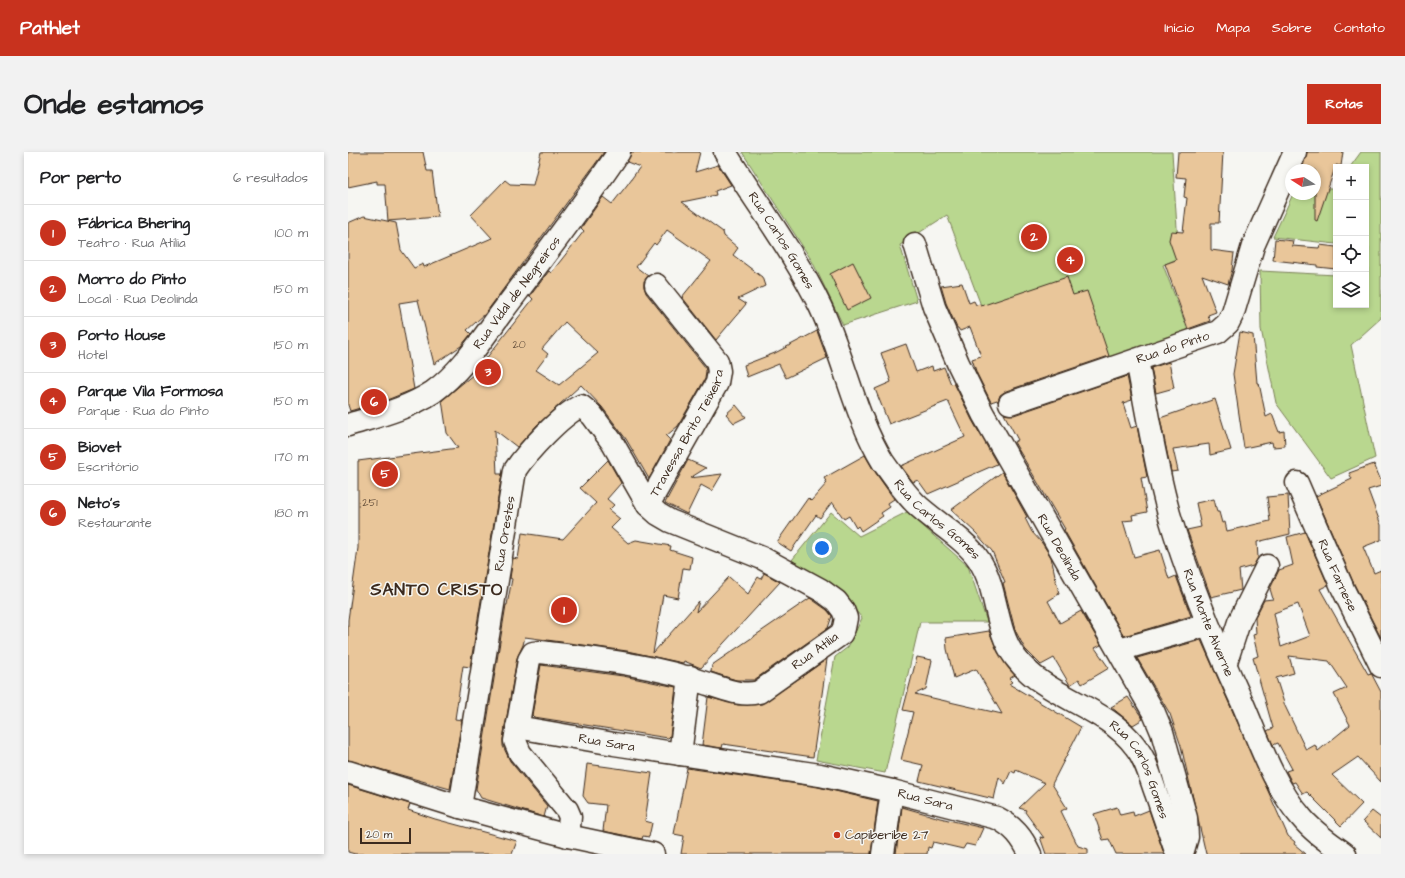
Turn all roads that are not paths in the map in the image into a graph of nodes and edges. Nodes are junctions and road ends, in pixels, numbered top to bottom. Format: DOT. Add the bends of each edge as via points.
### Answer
graph roads {
  1 [pos="619,152"];
  2 [pos="724,152"];
  3 [pos="1295,152"];
  4 [pos="914,244"];
  5 [pos="656,285"];
  6 [pos="1137,360"];
  7 [pos="1010,403"];
  8 [pos="581,406"];
  9 [pos="348,425"];
  10 [pos="1297,483"];
  11 [pos="648,505"];
  12 [pos="1267,566"];
  13 [pos="1207,625"];
  14 [pos="1119,650"];
  15 [pos="1225,665"];
  16 [pos="1381,666"];
  17 [pos="690,677"];
  18 [pos="517,727"];
  19 [pos="680,754"];
  20 [pos="348,772"];
  21 [pos="892,791"];
  22 [pos="460,807"];
  23 [pos="568,836"];
  24 [pos="652,854"];
  25 [pos="883,854"];
  26 [pos="1030,854"];
  27 [pos="1177,854"];
  28 [pos="1182,854"];
  29 [pos="1345,854"];
  1 -- 9 [label="street, Rua Vidal de Negreiros" via="580,210 448,379 434,391 405,407"];
  2 -- 27 [label="street, Rua Carlos Gomes" via="806,280 821,308 867,431 882,460 915,503 979,560 1002,630 1013,655 1024,668 1039,680 1108,721 1136,746 1145,762"];
  3 -- 6 [label="street, Rua do Pinto" via="1254,246 1234,313 1228,323 1218,332"];
  4 -- 14 [label="street, Rua Deolinda" via="934,307 983,414"];
  5 -- 11 [label="street, Travessa Brito Teixeira" via="717,361 719,371 717,383"];
  6 -- 7 [label="street, Rua do Pinto"];
  6 -- 13 [label="street, Rua Monte Alverne" via="1155,457 1169,513"];
  8 -- 11 [label="street, Rua Atília" via="592,414 612,442"];
  8 -- 22 [label="street, Rua Orestes" via="558,423 515,470"];
  10 -- 16 [label="street, Rua Farnese" via="1343,589"];
  11 -- 17 [label="street, Rua Atília" via="670,521 762,558 821,590 836,601 846,618 841,634 759,692 744,694"];
  12 -- 15 [label="street" via="1239,622"];
  13 -- 14 [label="street"];
  13 -- 15 [label="street, Rua Monte Alverne"];
  14 -- 28 [label="street, Rua Deolinda" via="1162,732 1186,818 1187,837"];
  15 -- 29 [label="street, Rua Monte Alverne" via="1272,770 1287,797 1301,818"];
  17 -- 18 [label="street, Rua Atília" via="641,665 536,652 529,660"];
  17 -- 19 [label="street"];
  18 -- 19 [label="street, Rua Sara"];
  18 -- 23 [label="street" via="517,749 569,814"];
  19 -- 21 [label="street, Rua Sara" via="784,769"];
  20 -- 22 [label="street"];
  21 -- 25 [label="street"];
  21 -- 26 [label="street, Rua Sara" via="998,818 1017,832"];
  22 -- 23 [label="street"];
  23 -- 24 [label="street"];
}
